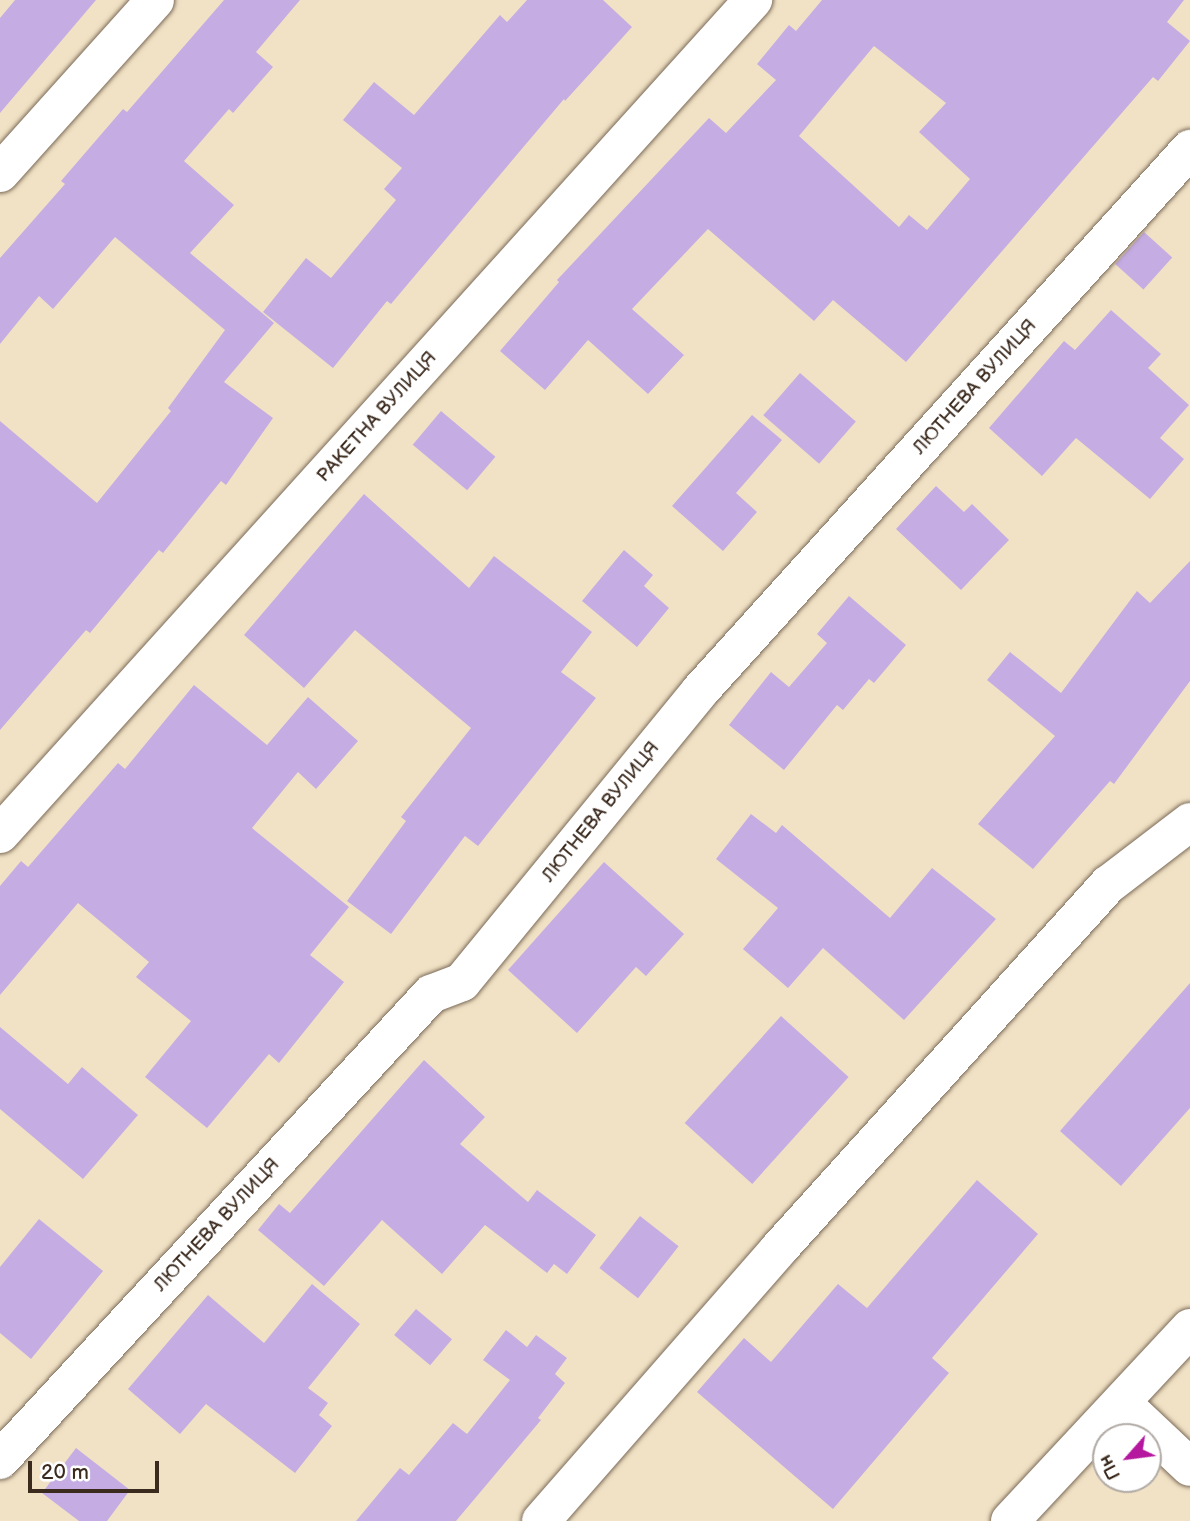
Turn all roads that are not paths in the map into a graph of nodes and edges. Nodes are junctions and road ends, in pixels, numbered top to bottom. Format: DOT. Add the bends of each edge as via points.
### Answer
graph roads {
  1 [pos="155,0"];
  2 [pos="753,0"];
  3 [pos="1190,149"];
  4 [pos="0,173"];
  5 [pos="1190,822"];
  6 [pos="0,834"];
  7 [pos="1190,1328"];
  8 [pos="1122,1403"];
  9 [pos="0,1460"];
  10 [pos="1190,1466"];
  11 [pos="541,1521"];
  12 [pos="1010,1521"];
  1 -- 4 [label="street"];
  2 -- 6 [label="street, РАКЕТНА ВУЛИЦЯ"];
  3 -- 9 [label="street, ЛЮТНЕВА ВУЛИЦЯ" via="700,691 462,982 431,993"];
  5 -- 11 [label="street" via="1109,884"];
  7 -- 8 [label="street"];
  8 -- 10 [label="street"];
  8 -- 12 [label="street"];
}
